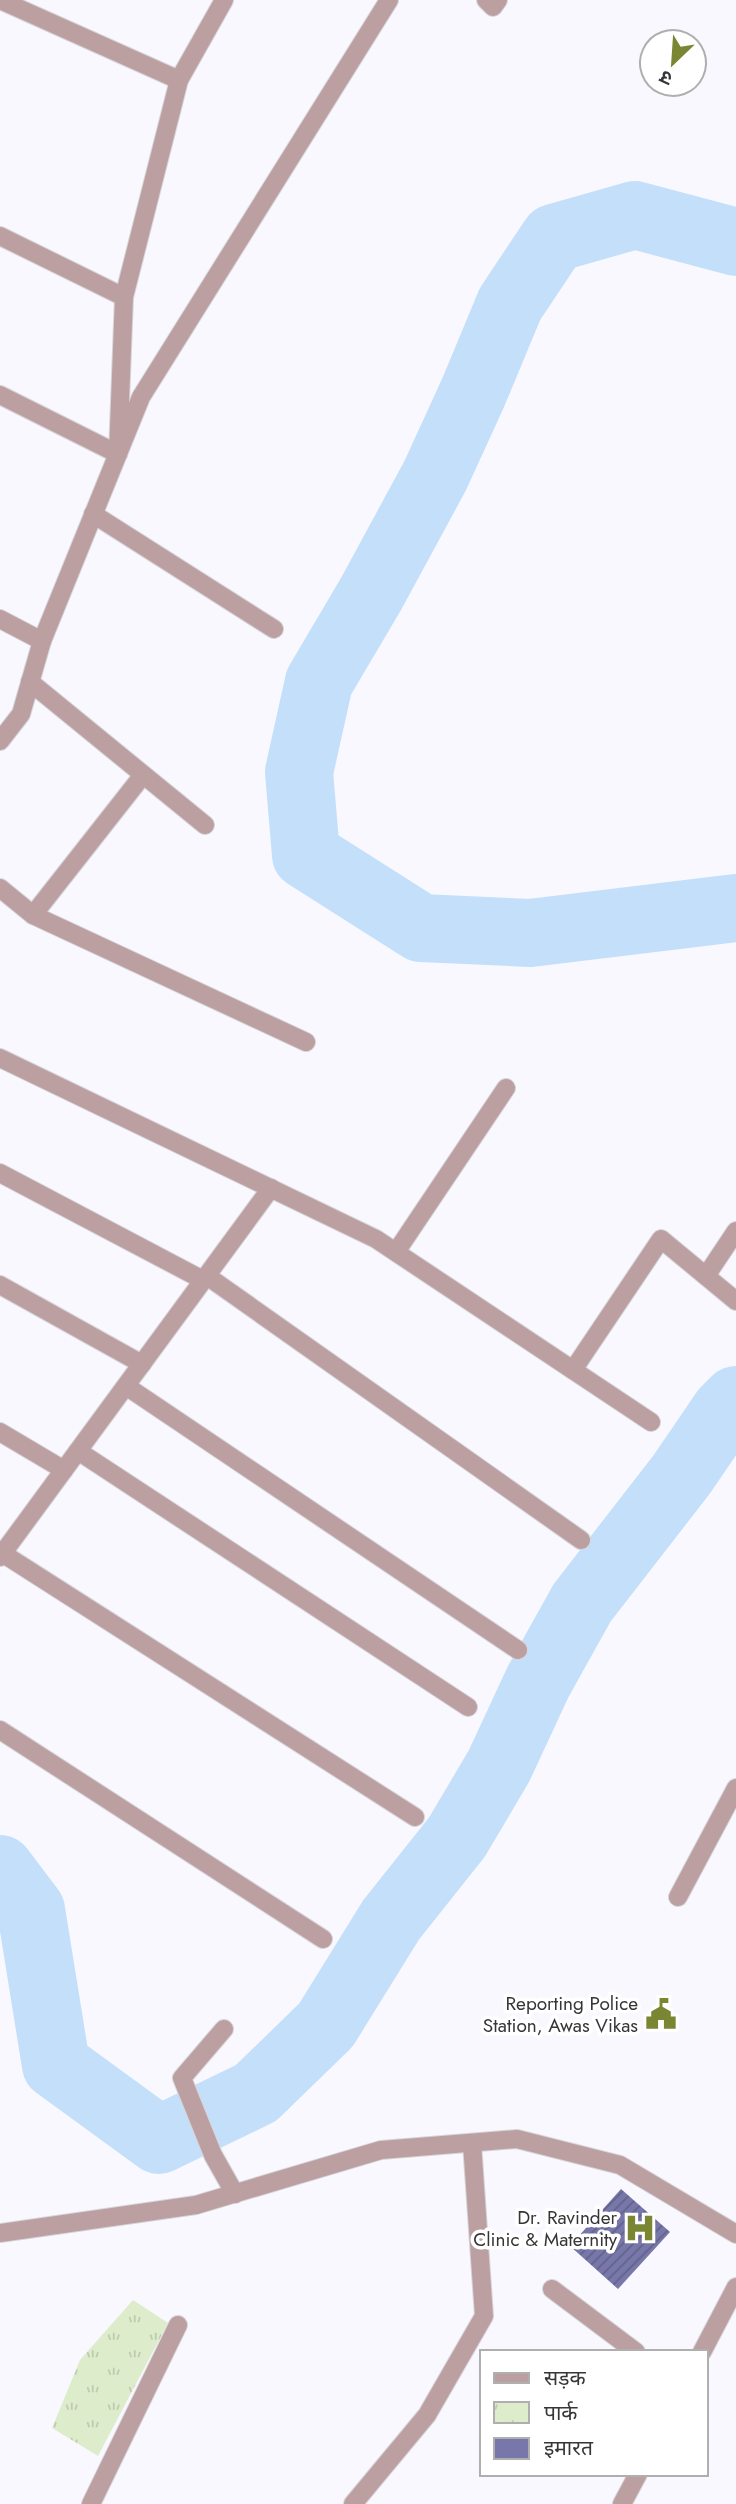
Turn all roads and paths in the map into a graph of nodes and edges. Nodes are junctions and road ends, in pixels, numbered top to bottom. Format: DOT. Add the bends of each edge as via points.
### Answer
graph roads {
  1 [pos="0,0"];
  2 [pos="225,0"];
  3 [pos="389,0"];
  4 [pos="486,0"];
  5 [pos="498,0"];
  6 [pos="179,80"];
  7 [pos="0,236"];
  8 [pos="124,297"];
  9 [pos="0,395"];
  10 [pos="118,454"];
  11 [pos="93,514"];
  12 [pos="0,619"];
  13 [pos="274,629"];
  14 [pos="42,641"];
  15 [pos="30,682"];
  16 [pos="0,741"];
  17 [pos="143,775"];
  18 [pos="205,825"];
  19 [pos="0,888"];
  20 [pos="33,915"];
  21 [pos="306,1042"];
  22 [pos="0,1058"];
  23 [pos="506,1088"];
  24 [pos="0,1173"];
  25 [pos="271,1188"];
  26 [pos="736,1231"];
  27 [pos="396,1252"];
  28 [pos="706,1276"];
  29 [pos="205,1278"];
  30 [pos="0,1285"];
  31 [pos="736,1301"];
  32 [pos="142,1364"];
  33 [pos="573,1370"];
  34 [pos="126,1385"];
  35 [pos="651,1422"];
  36 [pos="0,1432"];
  37 [pos="78,1451"];
  38 [pos="64,1470"];
  39 [pos="581,1540"];
  40 [pos="1,1555"];
  41 [pos="518,1650"];
  42 [pos="468,1707"];
  43 [pos="0,1730"];
  44 [pos="736,1788"];
  45 [pos="415,1817"];
  46 [pos="678,1897"];
  47 [pos="323,1939"];
  48 [pos="224,2029"];
  49 [pos="472,2143"];
  50 [pos="235,2194"];
  51 [pos="0,2233"];
  52 [pos="736,2234"];
  53 [pos="736,2287"];
  54 [pos="552,2289"];
  55 [pos="178,2325"];
  56 [pos="633,2350"];
  57 [pos="703,2350"];
  58 [pos="637,2476"];
  59 [pos="91,2504"];
  60 [pos="353,2504"];
  61 [pos="622,2504"];
  1 -- 6 [label="street"];
  2 -- 6 [label="street"];
  3 -- 10 [label="street" via="141,397"];
  4 -- 5 [label="street" via="493,6"];
  6 -- 8 [label="street"];
  7 -- 8 [label="street"];
  8 -- 10 [label="street"];
  9 -- 10 [label="street"];
  10 -- 11 [label="street"];
  11 -- 13 [label="street"];
  11 -- 14 [label="street"];
  12 -- 14 [label="street"];
  14 -- 15 [label="street"];
  15 -- 16 [label="street" via="21,714"];
  15 -- 17 [label="street"];
  17 -- 18 [label="street"];
  17 -- 20 [label="street"];
  19 -- 20 [label="street"];
  20 -- 21 [label="street"];
  22 -- 25 [label="street"];
  23 -- 27 [label="street"];
  24 -- 29 [label="street"];
  25 -- 27 [label="street"];
  25 -- 29 [label="street"];
  26 -- 28 [label="street"];
  27 -- 33 [label="street"];
  28 -- 31 [label="street"];
  28 -- 33 [label="street" via="661,1239"];
  29 -- 32 [label="street"];
  29 -- 39 [label="street"];
  30 -- 32 [label="street"];
  32 -- 34 [label="street"];
  33 -- 35 [label="street"];
  34 -- 37 [label="street"];
  34 -- 41 [label="street"];
  36 -- 38 [label="street"];
  37 -- 38 [label="street"];
  37 -- 42 [label="street"];
  38 -- 40 [label="street"];
  40 -- 45 [label="street"];
  43 -- 47 [label="street"];
  44 -- 46 [label="street"];
  48 -- 50 [label="street" via="181,2078"];
  49 -- 50 [label="street" via="381,2150"];
  49 -- 52 [label="street" via="517,2139 620,2165"];
  49 -- 60 [label="street" via="484,2316 428,2415"];
  50 -- 51 [label="street" via="196,2205"];
  53 -- 57 [label="street"];
  54 -- 56 [label="street"];
  55 -- 59 [label="street"];
  58 -- 61 [label="street"];
}
